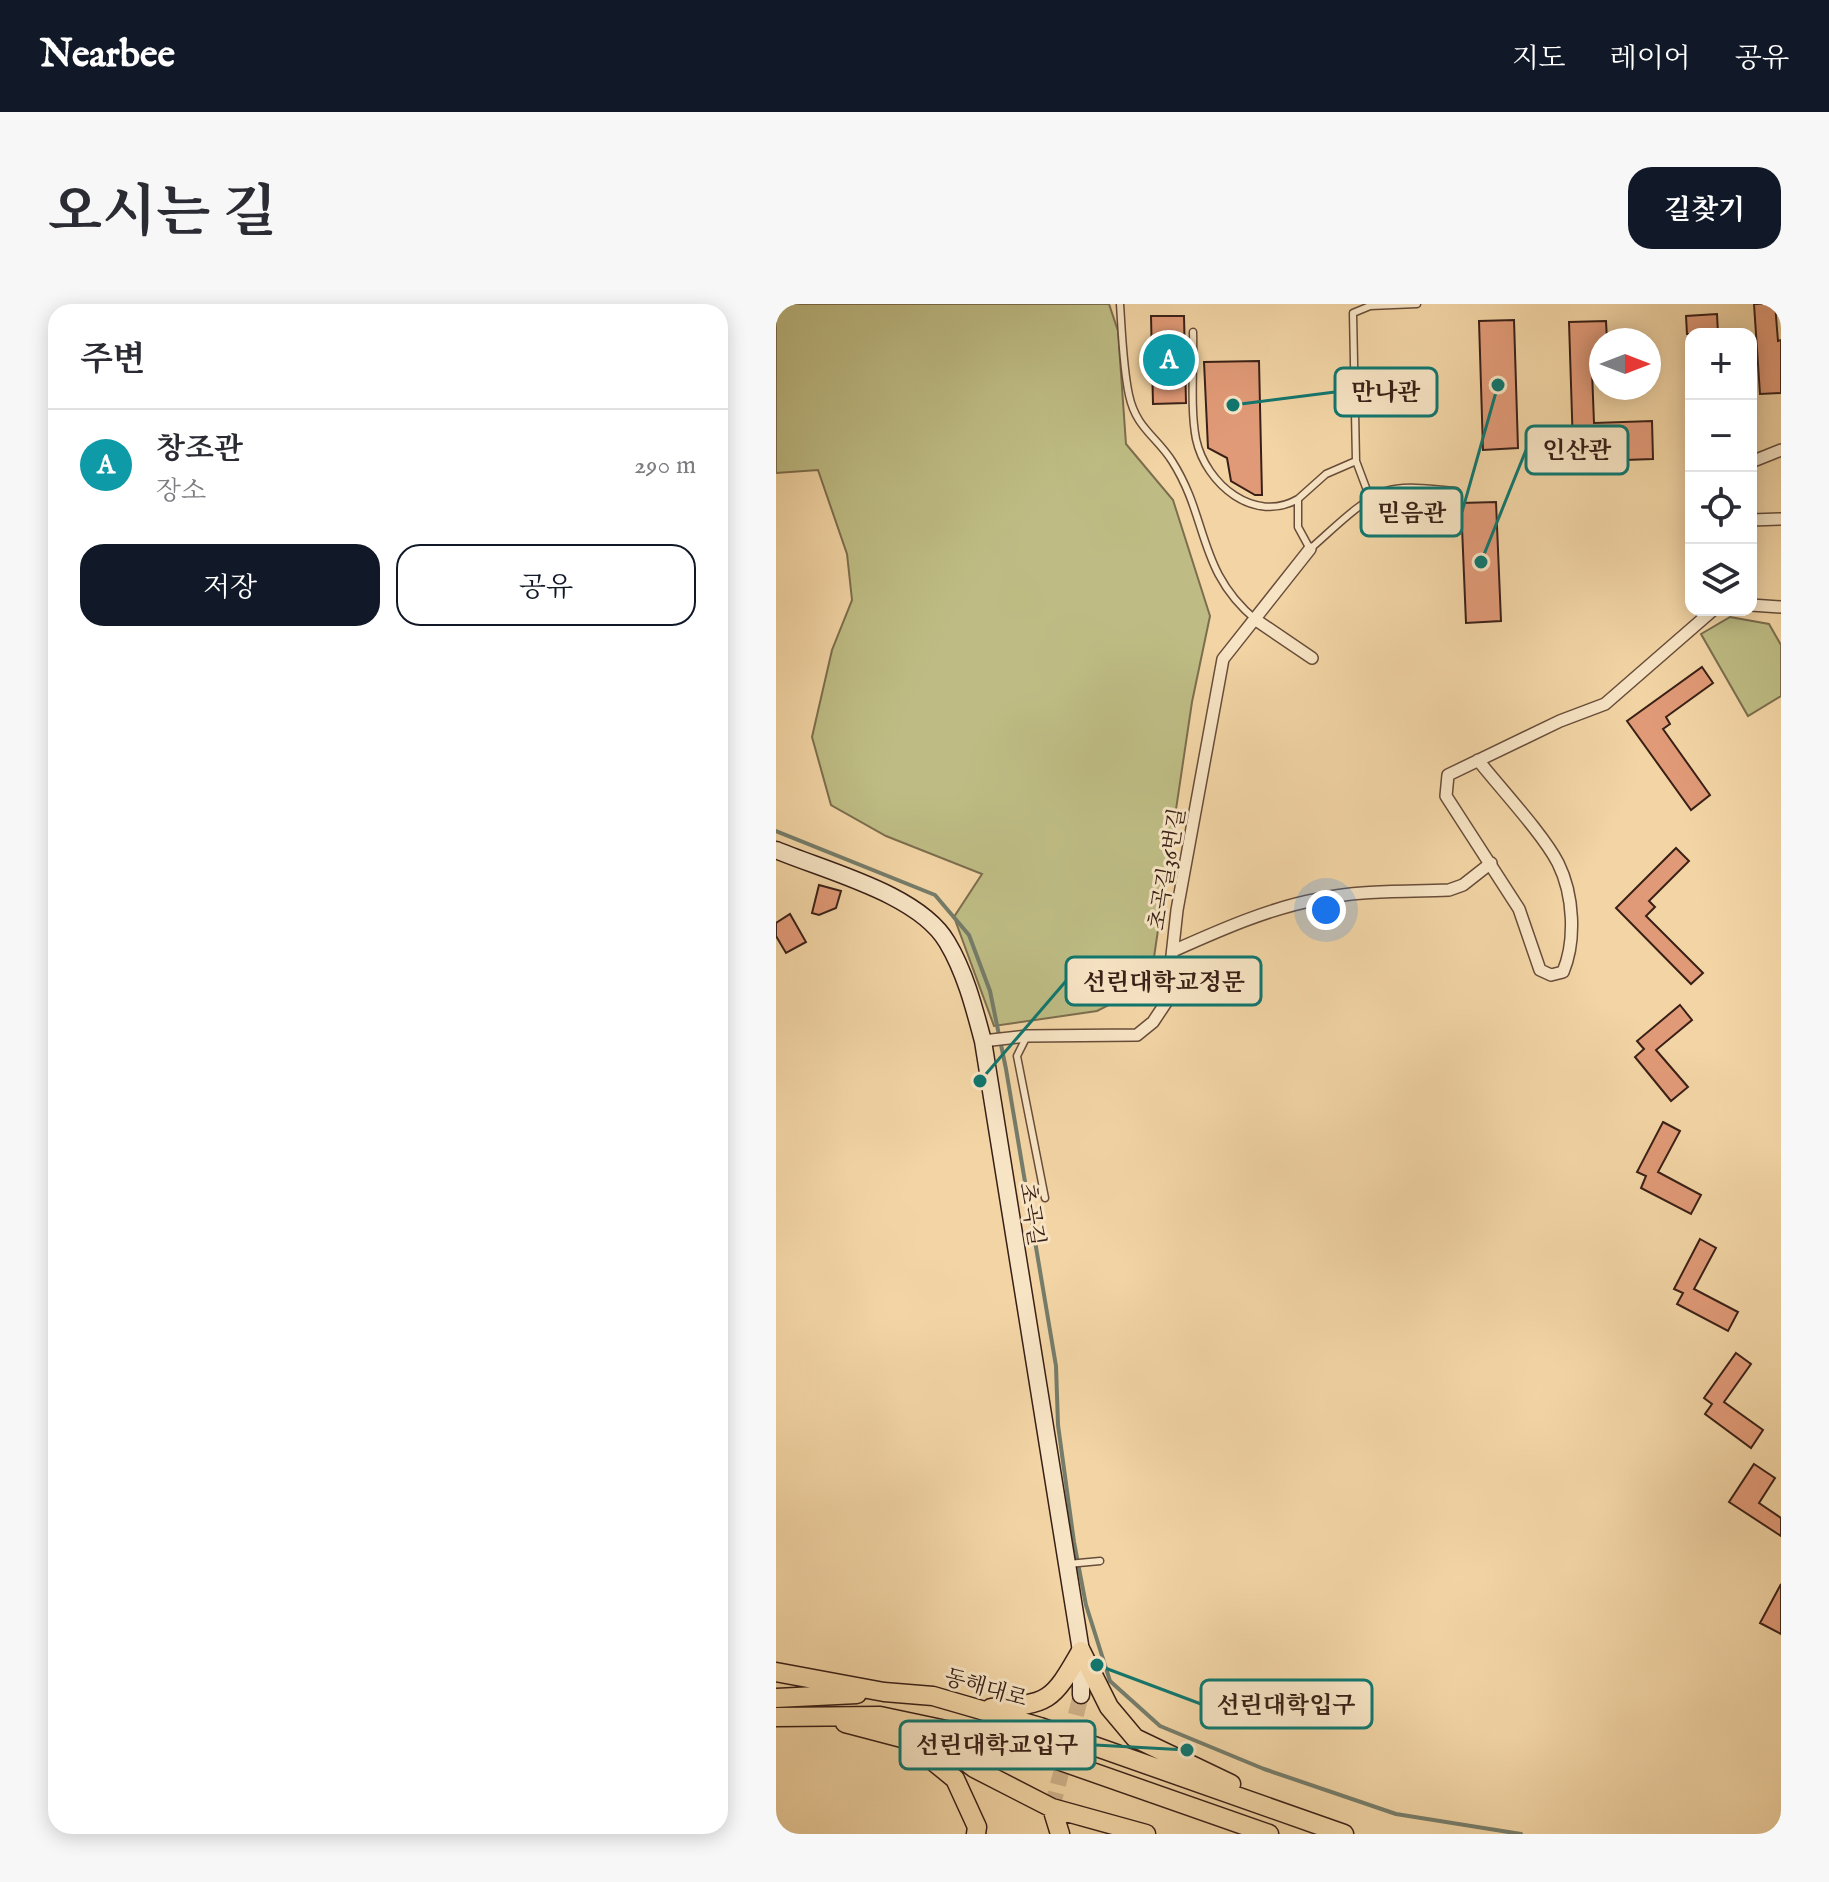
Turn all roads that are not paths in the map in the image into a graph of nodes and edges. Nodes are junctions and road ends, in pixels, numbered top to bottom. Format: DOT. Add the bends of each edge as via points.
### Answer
graph roads {
  1 [pos="1120,304"];
  2 [pos="1417,304"];
  3 [pos="1193,332"];
  4 [pos="1781,450"];
  5 [pos="1757,460"];
  6 [pos="1356,461"];
  7 [pos="1298,499"];
  8 [pos="1371,501"];
  9 [pos="1781,519"];
  10 [pos="1757,520"];
  11 [pos="1310,549"];
  12 [pos="1757,606"];
  13 [pos="1779,609"];
  14 [pos="1706,616"];
  15 [pos="1256,620"];
  16 [pos="1312,658"];
  17 [pos="1478,760"];
  18 [pos="776,850"];
  19 [pos="1491,863"];
  20 [pos="1173,951"];
  21 [pos="1027,1036"];
  22 [pos="989,1040"];
  23 [pos="1045,1198"];
  24 [pos="1100,1561"];
  25 [pos="1067,1564"];
  26 [pos="1081,1651"];
  27 [pos="776,1672"];
  28 [pos="884,1692"];
  29 [pos="1081,1695"];
  30 [pos="776,1698"];
  31 [pos="975,1709"];
  32 [pos="819,1716"];
  33 [pos="776,1717"];
  34 [pos="918,1724"];
  35 [pos="1052,1808"];
  36 [pos="1310,1822"];
  37 [pos="976,1834"];
  38 [pos="1060,1834"];
  39 [pos="1146,1834"];
  40 [pos="1269,1834"];
  41 [pos="1344,1834"];
  1 -- 15 [label="lane" via="1129,396 1143,429 1171,459 1189,493 1215,573 1233,601"];
  2 -- 6 [label="lane" via="1370,306 1353,313"];
  3 -- 7 [label="lane" via="1197,441 1214,474 1248,505 1283,508"];
  4 -- 5 [label="street"];
  6 -- 7 [label="lane" via="1326,474"];
  6 -- 8 [label="lane"];
  7 -- 11 [label="lane" via="1298,527"];
  8 -- 8 [label="lane" via="1417,518 1454,508 1456,491 1386,491"];
  8 -- 11 [label="lane"];
  9 -- 10 [label="street"];
  11 -- 15 [label="street, 초곡길36번길"];
  12 -- 13 [label="street"];
  14 -- 17 [label="street" via="1605,704"];
  15 -- 16 [label="street"];
  15 -- 20 [label="street, 초곡길36번길" via="1223,659"];
  17 -- 19 [label="street" via="1448,775 1446,796"];
  17 -- 19 [label="street" via="1559,864 1572,916 1571,953 1563,972 1551,975 1540,970 1519,909"];
  18 -- 22 [label="street, 초곡길" via="922,913 946,940"];
  19 -- 20 [label="street" via="1449,890 1315,899"];
  20 -- 21 [label="street, 초곡길36번길" via="1167,1001 1137,1035"];
  21 -- 22 [label="street, 초곡길36번길"];
  21 -- 23 [label="lane" via="1017,1056"];
  22 -- 25 [label="street, 초곡길"];
  24 -- 25 [label="lane"];
  25 -- 26 [label="street, 초곡길"];
  26 -- 29 [label="street, 초곡길"];
  26 -- 31 [label="main road" via="1053,1695 1035,1705"];
  26 -- 36 [label="main road" via="1109,1707 1135,1738"];
  27 -- 28 [label="main road"];
  28 -- 30 [label="main road"];
  28 -- 31 [label="main road, 동해대로" via="933,1696"];
  31 -- 36 [label="main road, 동해대로"];
  32 -- 33 [label="main road"];
  32 -- 34 [label="main road" via="880,1716"];
  32 -- 37 [label="main road" via="906,1739 955,1779"];
  34 -- 35 [label="main road" via="974,1768"];
  34 -- 40 [label="main road" via="1012,1744"];
  35 -- 38 [label="main road"];
  35 -- 39 [label="main road"];
  36 -- 41 [label="main road, 동해대로"];
}
